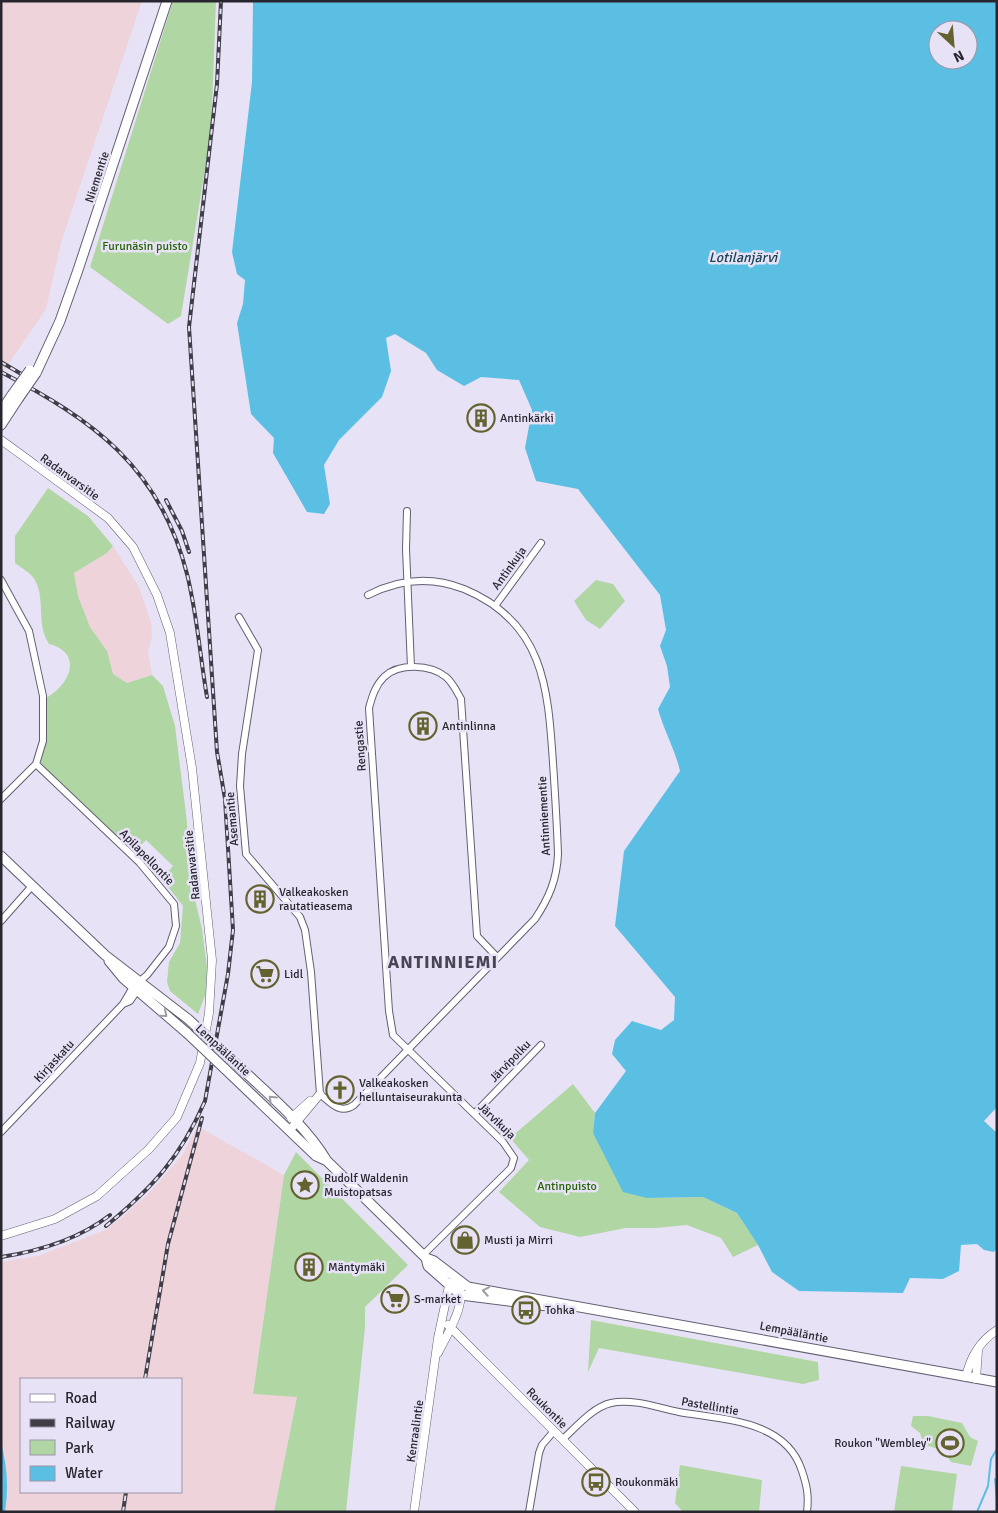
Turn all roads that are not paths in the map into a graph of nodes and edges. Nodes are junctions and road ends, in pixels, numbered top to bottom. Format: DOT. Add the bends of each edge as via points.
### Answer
graph roads {
  1 [pos="167,1"];
  2 [pos="15,397"];
  3 [pos="1,411"];
  4 [pos="1,425"];
  5 [pos="1,440"];
  6 [pos="1,446"];
  7 [pos="18,453"];
  8 [pos="407,511"];
  9 [pos="540,543"];
  10 [pos="1,580"];
  11 [pos="409,582"];
  12 [pos="368,595"];
  13 [pos="495,606"];
  14 [pos="239,617"];
  15 [pos="411,666"];
  16 [pos="36,764"];
  17 [pos="1,799"];
  18 [pos="1,856"];
  19 [pos="32,886"];
  20 [pos="1,921"];
  21 [pos="497,957"];
  22 [pos="137,987"];
  23 [pos="541,1045"];
  24 [pos="407,1051"];
  25 [pos="320,1094"];
  26 [pos="474,1114"];
  27 [pos="292,1124"];
  28 [pos="1,1132"];
  29 [pos="1,1236"];
  30 [pos="424,1257"];
  31 [pos="453,1283"];
  32 [pos="461,1295"];
  33 [pos="586,1308"];
  34 [pos="442,1322"];
  35 [pos="452,1327"];
  36 [pos="997,1330"];
  37 [pos="438,1353"];
  38 [pos="971,1378"];
  39 [pos="997,1382"];
  40 [pos="554,1431"];
  41 [pos="563,1440"];
  42 [pos="414,1512"];
  43 [pos="529,1512"];
  44 [pos="635,1512"];
  45 [pos="808,1512"];
  1 -- 2 [label="main road, Niementie, bridge" via="60,321 42,357"];
  2 -- 3 [label="main road, Niementie"];
  2 -- 4 [label="main road, Niementie"];
  5 -- 7 [label="street, Radanvarsitie"];
  6 -- 7 [label="street, Radanvarsitie"];
  7 -- 29 [label="street, Radanvarsitie" via="108,518 133,547 158,595 170,634 192,768 212,960 209,1013 200,1063 177,1117 149,1149 97,1196 55,1218"];
  8 -- 11 [label="street"];
  9 -- 13 [label="street, Antinkuja"];
  10 -- 16 [label="street" via="29,631 43,696 42,742"];
  11 -- 12 [label="street, Antinniementie"];
  11 -- 13 [label="street, Antinniementie" via="431,580 451,584"];
  11 -- 15 [label="street"];
  13 -- 21 [label="street, Antinniementie" via="521,632 544,678 549,703 558,854 557,871 546,903 535,919"];
  14 -- 25 [label="street, Asemantie" via="258,650 240,786 246,854 300,917 306,930"];
  15 -- 21 [label="street" via="446,676 461,700 478,936"];
  15 -- 24 [label="street, Rengastie" via="385,677 374,690 369,708 389,1011 393,1035"];
  16 -- 17 [label="street"];
  16 -- 22 [label="street, Apilapellontie" via="139,862 174,904 176,926 171,942"];
  18 -- 19 [label="main road, Lempääläntie"];
  19 -- 20 [label="street"];
  19 -- 22 [label="main road, Lempääläntie"];
  21 -- 24 [label="street, Antinniementie"];
  22 -- 27 [label="main road, Lempääläntie, one-way, bridge" via="224,1068"];
  27 -- 22 [label="main road, Lempääläntie, one-way, bridge" via="188,1019"];
  22 -- 28 [label="street, Kirjaskatu"];
  23 -- 26 [label="street, Järvipolku"];
  24 -- 25 [label="street, Antinniementie" via="349,1108 339,1109"];
  24 -- 26 [label="street, Järvikuja"];
  25 -- 27 [label="street"];
  26 -- 30 [label="street, Järvikuja" via="510,1150 514,1164"];
  27 -- 30 [label="main road, Lempääläntie" via="316,1156 327,1161"];
  30 -- 31 [label="main road, Lempääläntie" via="428,1266"];
  31 -- 32 [label="main road, Lempääläntie"];
  33 -- 31 [label="main road, Lempääläntie, one-way"];
  31 -- 34 [label="street, Kenraalintie"];
  32 -- 33 [label="main road, Lempääläntie" via="559,1308"];
  32 -- 35 [label="street, Kenraalintie"];
  33 -- 38 [label="main road, Lempääläntie"];
  34 -- 35 [label="street, Roukontie"];
  34 -- 37 [label="street, Kenraalintie"];
  35 -- 37 [label="street, Kenraalintie"];
  35 -- 40 [label="street, Roukontie"];
  36 -- 38 [label="street" via="972,1357"];
  37 -- 42 [label="street, Kenraalintie"];
  38 -- 39 [label="main road, Lempääläntie"];
  40 -- 41 [label="street, Roukontie"];
  40 -- 43 [label="street" via="539,1453"];
  41 -- 44 [label="street, Roukontie"];
  41 -- 45 [label="street, Pastellintie" via="592,1413 611,1403 633,1403 754,1426 790,1446 810,1494"];
}
